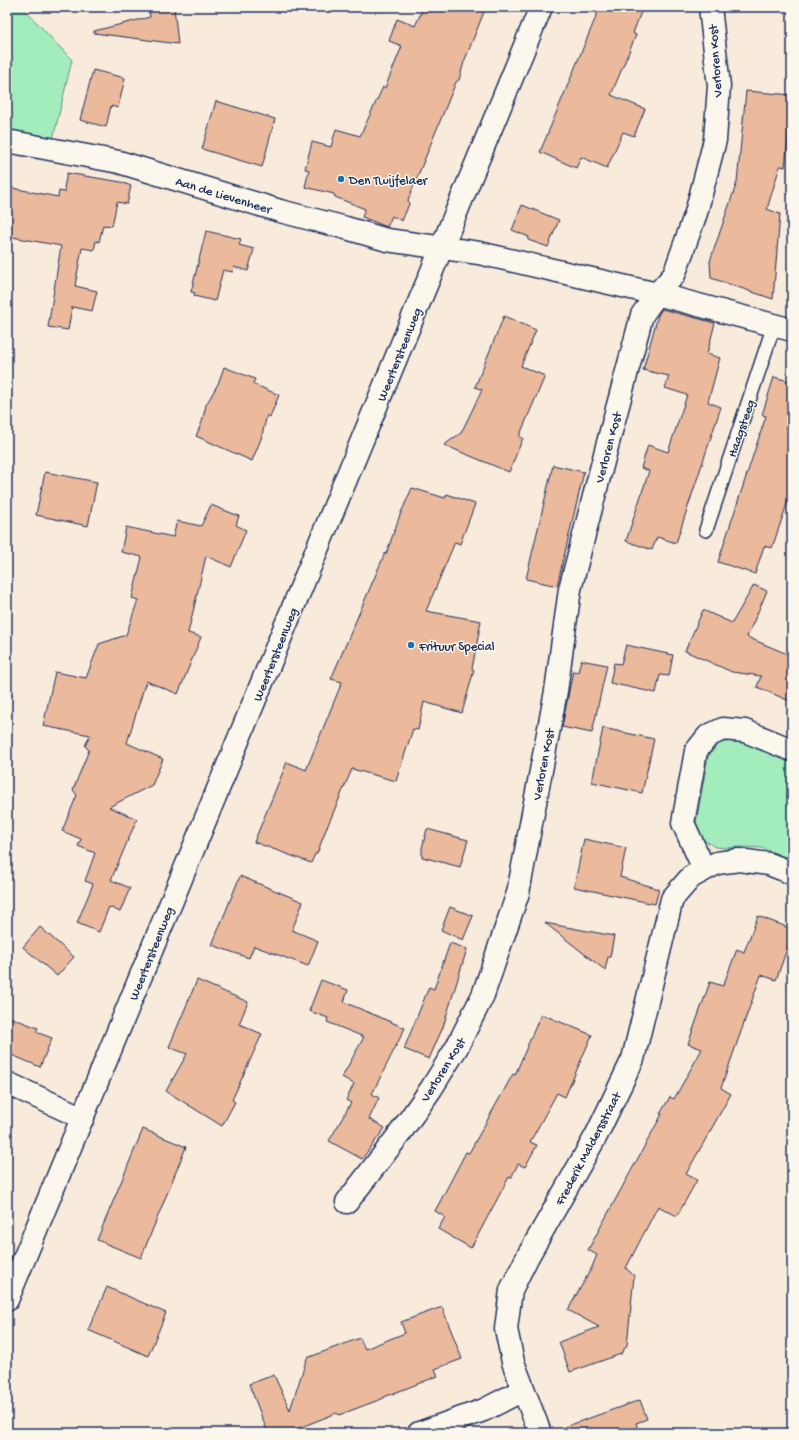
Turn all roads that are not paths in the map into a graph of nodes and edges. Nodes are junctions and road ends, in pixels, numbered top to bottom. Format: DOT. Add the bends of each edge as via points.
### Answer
graph roads {
  1 [pos="541,7"];
  2 [pos="710,7"];
  3 [pos="7,141"];
  4 [pos="442,248"];
  5 [pos="657,294"];
  6 [pos="783,328"];
  7 [pos="706,530"];
  8 [pos="792,750"];
  9 [pos="704,868"];
  10 [pos="792,873"];
  11 [pos="7,1083"];
  12 [pos="83,1118"];
  13 [pos="347,1202"];
  14 [pos="7,1300"];
  15 [pos="523,1390"];
  16 [pos="419,1433"];
  17 [pos="540,1433"];
  1 -- 4 [label="street, Weertersteenweg"];
  2 -- 5 [label="street, Verloren Kost" via="719,86 715,140 696,213 674,275"];
  3 -- 4 [label="street, Aan de Lievenheer" via="119,162 280,211 387,240"];
  4 -- 5 [label="street" via="479,253"];
  4 -- 12 [label="street, Weertersteenweg"];
  5 -- 6 [label="street"];
  5 -- 13 [label="street, Verloren Kost" via="642,315 570,589 556,691 518,893 491,974 460,1041 431,1089"];
  6 -- 7 [label="lane, Haagsteeg"];
  8 -- 9 [label="street" via="745,731 723,729 708,736 696,752 683,823"];
  9 -- 10 [label="street, Frederik Maldersstraat" via="739,860 769,864"];
  9 -- 15 [label="street, Frederik Maldersstraat" via="691,877 672,899 633,1059 596,1136 511,1290 506,1329 513,1362"];
  11 -- 12 [label="street"];
  12 -- 14 [label="street, Weertersteenweg"];
  15 -- 16 [label="street" via="484,1410"];
  15 -- 17 [label="street, Frederik Maldersstraat"];
}
